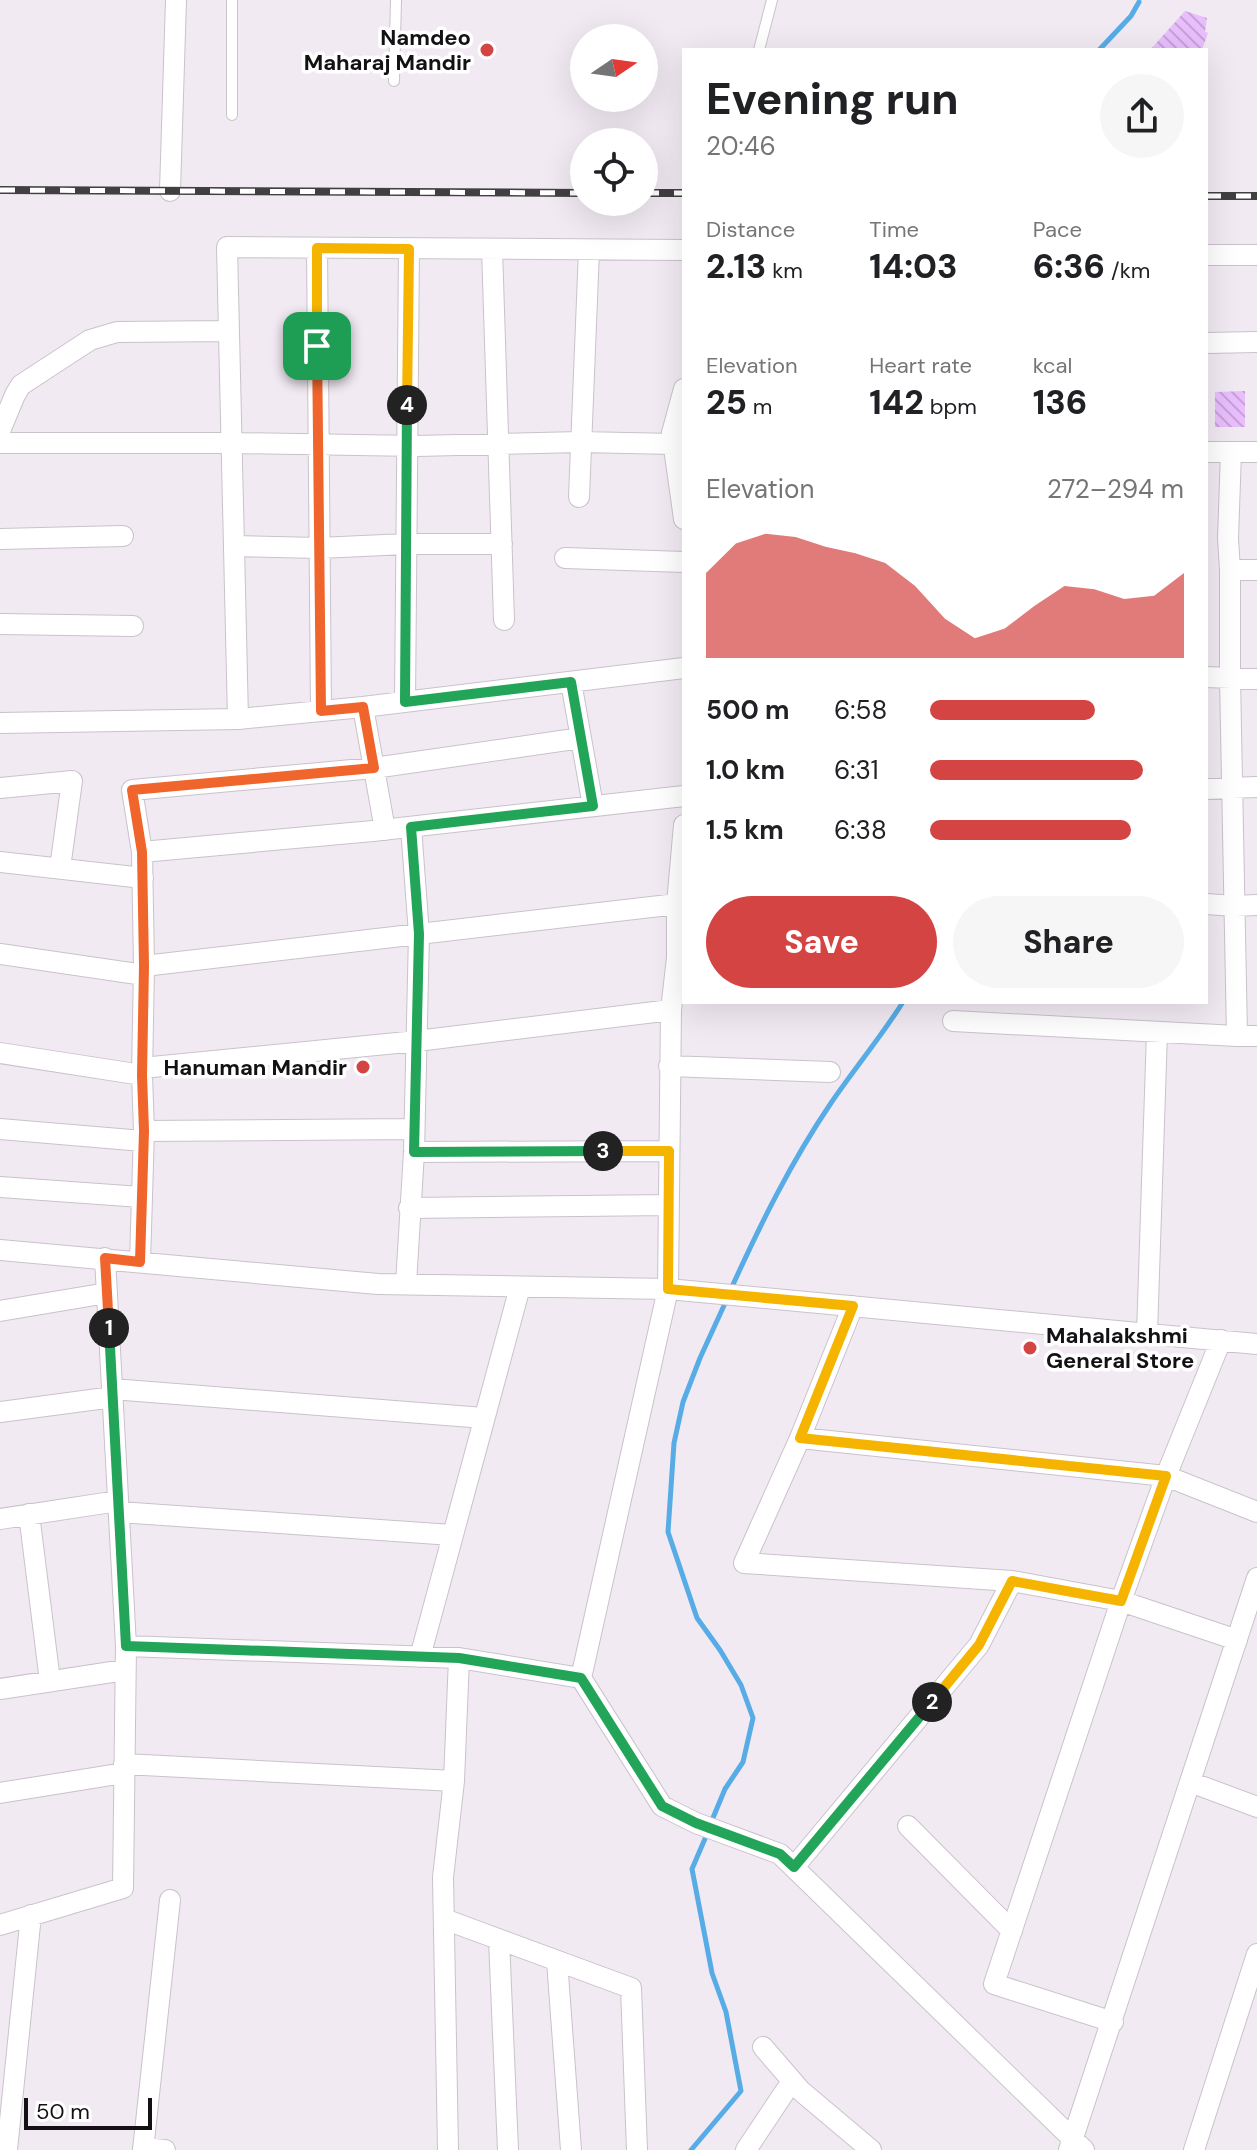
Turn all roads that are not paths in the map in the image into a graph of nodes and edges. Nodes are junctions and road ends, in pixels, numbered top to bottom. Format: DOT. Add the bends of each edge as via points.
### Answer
graph roads {
  1 [pos="176,0"];
  2 [pos="232,0"];
  3 [pos="396,0"];
  4 [pos="772,0"];
  5 [pos="760,48"];
  6 [pos="394,81"];
  7 [pos="232,115"];
  8 [pos="170,191"];
  9 [pos="317,248"];
  10 [pos="409,249"];
  11 [pos="492,249"];
  12 [pos="589,250"];
  13 [pos="682,250"];
  14 [pos="1208,255"];
  15 [pos="1257,255"];
  16 [pos="229,331"];
  17 [pos="1257,342"];
  18 [pos="1208,343"];
  19 [pos="682,399"];
  20 [pos="0,431"];
  21 [pos="580,442"];
  22 [pos="0,443"];
  23 [pos="231,443"];
  24 [pos="317,444"];
  25 [pos="498,444"];
  26 [pos="674,444"];
  27 [pos="407,446"];
  28 [pos="1208,452"];
  29 [pos="1231,452"];
  30 [pos="1257,452"];
  31 [pos="579,497"];
  32 [pos="682,504"];
  33 [pos="123,536"];
  34 [pos="1208,538"];
  35 [pos="0,539"];
  36 [pos="1228,539"];
  37 [pos="406,544"];
  38 [pos="502,544"];
  39 [pos="234,546"];
  40 [pos="319,548"];
  41 [pos="565,558"];
  42 [pos="682,562"];
  43 [pos="1230,570"];
  44 [pos="1257,570"];
  45 [pos="504,620"];
  46 [pos="0,624"];
  47 [pos="133,626"];
  48 [pos="682,668"];
  49 [pos="1208,677"];
  50 [pos="1230,678"];
  51 [pos="1257,679"];
  52 [pos="571,682"];
  53 [pos="405,702"];
  54 [pos="363,707"];
  55 [pos="321,711"];
  56 [pos="238,719"];
  57 [pos="0,723"];
  58 [pos="581,738"];
  59 [pos="374,768"];
  60 [pos="1257,787"];
  61 [pos="0,788"];
  62 [pos="1208,789"];
  63 [pos="1234,789"];
  64 [pos="682,796"];
  65 [pos="593,806"];
  66 [pos="411,827"];
  67 [pos="385,830"];
  68 [pos="142,852"];
  69 [pos="0,862"];
  70 [pos="682,864"];
  71 [pos="60,868"];
  72 [pos="143,878"];
  73 [pos="677,904"];
  74 [pos="1208,904"];
  75 [pos="1257,905"];
  76 [pos="1235,906"];
  77 [pos="419,934"];
  78 [pos="0,954"];
  79 [pos="680,958"];
  80 [pos="144,970"];
  81 [pos="671,1010"];
  82 [pos="953,1021"];
  83 [pos="1157,1032"];
  84 [pos="1247,1036"];
  85 [pos="417,1041"];
  86 [pos="0,1053"];
  87 [pos="669,1066"];
  88 [pos="142,1072"];
  89 [pos="830,1072"];
  90 [pos="0,1129"];
  91 [pos="414,1129"];
  92 [pos="144,1136"];
  93 [pos="669,1151"];
  94 [pos="414,1152"];
  95 [pos="0,1187"];
  96 [pos="141,1197"];
  97 [pos="669,1205"];
  98 [pos="409,1208"];
  99 [pos="0,1250"];
  100 [pos="105,1258"];
  101 [pos="140,1262"];
  102 [pos="406,1284"];
  103 [pos="520,1287"];
  104 [pos="668,1289"];
  105 [pos="107,1293"];
  106 [pos="853,1306"];
  107 [pos="0,1311"];
  108 [pos="1147,1334"];
  109 [pos="1221,1340"];
  110 [pos="1257,1344"];
  111 [pos="112,1393"];
  112 [pos="0,1412"];
  113 [pos="484,1418"];
  114 [pos="800,1438"];
  115 [pos="1166,1476"];
  116 [pos="118,1507"];
  117 [pos="1257,1512"];
  118 [pos="29,1514"];
  119 [pos="0,1519"];
  120 [pos="452,1535"];
  121 [pos="1257,1578"];
  122 [pos="1012,1581"];
  123 [pos="1121,1601"];
  124 [pos="1237,1640"];
  125 [pos="126,1646"];
  126 [pos="420,1657"];
  127 [pos="459,1658"];
  128 [pos="125,1670"];
  129 [pos="581,1678"];
  130 [pos="50,1681"];
  131 [pos="0,1689"];
  132 [pos="124,1768"];
  133 [pos="454,1781"];
  134 [pos="1190,1782"];
  135 [pos="0,1793"];
  136 [pos="1257,1807"];
  137 [pos="908,1826"];
  138 [pos="794,1867"];
  139 [pos="170,1900"];
  140 [pos="31,1915"];
  141 [pos="444,1919"];
  142 [pos="0,1925"];
  143 [pos="1012,1931"];
  144 [pos="499,1940"];
  145 [pos="1257,1954"];
  146 [pos="557,1961"];
  147 [pos="1113,2022"];
  148 [pos="763,2047"];
  149 [pos="792,2081"];
  150 [pos="1075,2147"];
  151 [pos="143,2149"];
  152 [pos="7,2150"];
  153 [pos="165,2150"];
  154 [pos="448,2150"];
  155 [pos="508,2150"];
  156 [pos="571,2150"];
  157 [pos="637,2150"];
  158 [pos="746,2150"];
  159 [pos="871,2150"];
  160 [pos="1194,2150"];
  1 -- 8 [label="street"];
  2 -- 7 [label="lane"];
  3 -- 6 [label="lane"];
  4 -- 5 [label="lane"];
  9 -- 10 [label="street"];
  9 -- 16 [label="street" via="227,247"];
  9 -- 24 [label="street"];
  10 -- 11 [label="street"];
  10 -- 27 [label="street"];
  11 -- 12 [label="street"];
  11 -- 25 [label="street"];
  12 -- 13 [label="street"];
  12 -- 21 [label="street"];
  14 -- 15 [label="street"];
  16 -- 20 [label="street" via="117,332 90,340 21,385"];
  16 -- 23 [label="street"];
  17 -- 18 [label="street"];
  19 -- 26 [label="street"];
  21 -- 25 [label="street"];
  21 -- 26 [label="street"];
  21 -- 31 [label="street"];
  22 -- 23 [label="street"];
  23 -- 24 [label="street"];
  23 -- 39 [label="street"];
  24 -- 27 [label="street"];
  24 -- 40 [label="street"];
  25 -- 27 [label="street"];
  25 -- 38 [label="street"];
  26 -- 32 [label="street"];
  27 -- 37 [label="street"];
  28 -- 29 [label="street"];
  29 -- 30 [label="street"];
  29 -- 36 [label="street"];
  33 -- 35 [label="street"];
  34 -- 36 [label="street"];
  36 -- 43 [label="street"];
  37 -- 38 [label="street"];
  37 -- 40 [label="street"];
  37 -- 53 [label="street"];
  38 -- 45 [label="street"];
  39 -- 40 [label="street"];
  39 -- 56 [label="street"];
  40 -- 55 [label="street"];
  41 -- 42 [label="street"];
  43 -- 44 [label="street"];
  43 -- 50 [label="street"];
  46 -- 47 [label="street"];
  48 -- 52 [label="street"];
  49 -- 50 [label="street"];
  50 -- 51 [label="street"];
  50 -- 63 [label="street"];
  52 -- 53 [label="street"];
  52 -- 58 [label="street"];
  53 -- 54 [label="street"];
  54 -- 55 [label="street"];
  54 -- 59 [label="street"];
  55 -- 56 [label="street"];
  56 -- 57 [label="street"];
  58 -- 59 [label="street"];
  58 -- 65 [label="street"];
  59 -- 67 [label="street"];
  59 -- 68 [label="street" via="132,790"];
  60 -- 63 [label="street"];
  61 -- 71 [label="street" via="72,781"];
  62 -- 63 [label="street"];
  63 -- 76 [label="street"];
  64 -- 65 [label="street"];
  65 -- 66 [label="street"];
  66 -- 67 [label="street"];
  66 -- 77 [label="street"];
  67 -- 68 [label="street"];
  68 -- 72 [label="street"];
  69 -- 71 [label="street"];
  70 -- 73 [label="street"];
  71 -- 72 [label="street"];
  72 -- 80 [label="street"];
  73 -- 77 [label="street"];
  73 -- 79 [label="street"];
  74 -- 76 [label="street"];
  75 -- 76 [label="street"];
  76 -- 84 [label="street"];
  77 -- 80 [label="street"];
  77 -- 85 [label="street"];
  78 -- 80 [label="street"];
  79 -- 81 [label="street"];
  80 -- 88 [label="street"];
  81 -- 85 [label="street"];
  81 -- 87 [label="street"];
  82 -- 83 [label="street"];
  83 -- 84 [label="street"];
  83 -- 108 [label="street"];
  85 -- 88 [label="street"];
  85 -- 91 [label="street"];
  86 -- 88 [label="street"];
  87 -- 89 [label="street"];
  87 -- 93 [label="street"];
  88 -- 92 [label="street"];
  90 -- 92 [label="street"];
  91 -- 92 [label="street"];
  91 -- 94 [label="street"];
  92 -- 96 [label="street"];
  93 -- 94 [label="street"];
  93 -- 97 [label="street"];
  94 -- 98 [label="street"];
  95 -- 96 [label="street"];
  96 -- 101 [label="street"];
  97 -- 98 [label="street"];
  97 -- 104 [label="street"];
  98 -- 102 [label="street"];
  99 -- 100 [label="street"];
  100 -- 101 [label="street"];
  100 -- 105 [label="street"];
  101 -- 102 [label="street"];
  102 -- 103 [label="street"];
  103 -- 104 [label="street"];
  103 -- 113 [label="street"];
  104 -- 106 [label="street"];
  104 -- 129 [label="street"];
  105 -- 107 [label="street"];
  105 -- 111 [label="street"];
  106 -- 108 [label="street"];
  106 -- 114 [label="street"];
  108 -- 109 [label="street"];
  109 -- 110 [label="street"];
  109 -- 115 [label="street"];
  111 -- 112 [label="street"];
  111 -- 113 [label="street"];
  111 -- 116 [label="street"];
  113 -- 120 [label="street"];
  114 -- 115 [label="street"];
  114 -- 122 [label="street" via="744,1563"];
  115 -- 117 [label="street"];
  115 -- 123 [label="street"];
  116 -- 118 [label="street"];
  116 -- 120 [label="street"];
  116 -- 125 [label="street"];
  118 -- 119 [label="street"];
  118 -- 130 [label="street"];
  120 -- 126 [label="street"];
  121 -- 124 [label="street"];
  122 -- 123 [label="street"];
  122 -- 138 [label="street" via="979,1645"];
  123 -- 124 [label="street"];
  123 -- 143 [label="street"];
  124 -- 134 [label="street"];
  125 -- 126 [label="street"];
  125 -- 128 [label="street"];
  126 -- 127 [label="street"];
  127 -- 129 [label="street"];
  127 -- 133 [label="street"];
  128 -- 130 [label="street"];
  128 -- 132 [label="street"];
  129 -- 138 [label="street" via="662,1806 780,1854"];
  130 -- 131 [label="street"];
  132 -- 133 [label="street"];
  132 -- 135 [label="street"];
  132 -- 140 [label="street" via="123,1888"];
  133 -- 141 [label="street" via="443,1877"];
  134 -- 136 [label="street"];
  134 -- 147 [label="street"];
  137 -- 143 [label="street"];
  138 -- 150 [label="street"];
  139 -- 151 [label="street"];
  140 -- 142 [label="street"];
  140 -- 152 [label="street"];
  141 -- 144 [label="street"];
  141 -- 154 [label="street"];
  143 -- 147 [label="street" via="994,1984"];
  144 -- 146 [label="street"];
  144 -- 155 [label="street"];
  145 -- 160 [label="street"];
  146 -- 156 [label="street"];
  146 -- 157 [label="street" via="631,1988"];
  147 -- 150 [label="street"];
  148 -- 149 [label="street"];
  149 -- 158 [label="street"];
  149 -- 159 [label="street"];
  151 -- 153 [label="street"];
}
